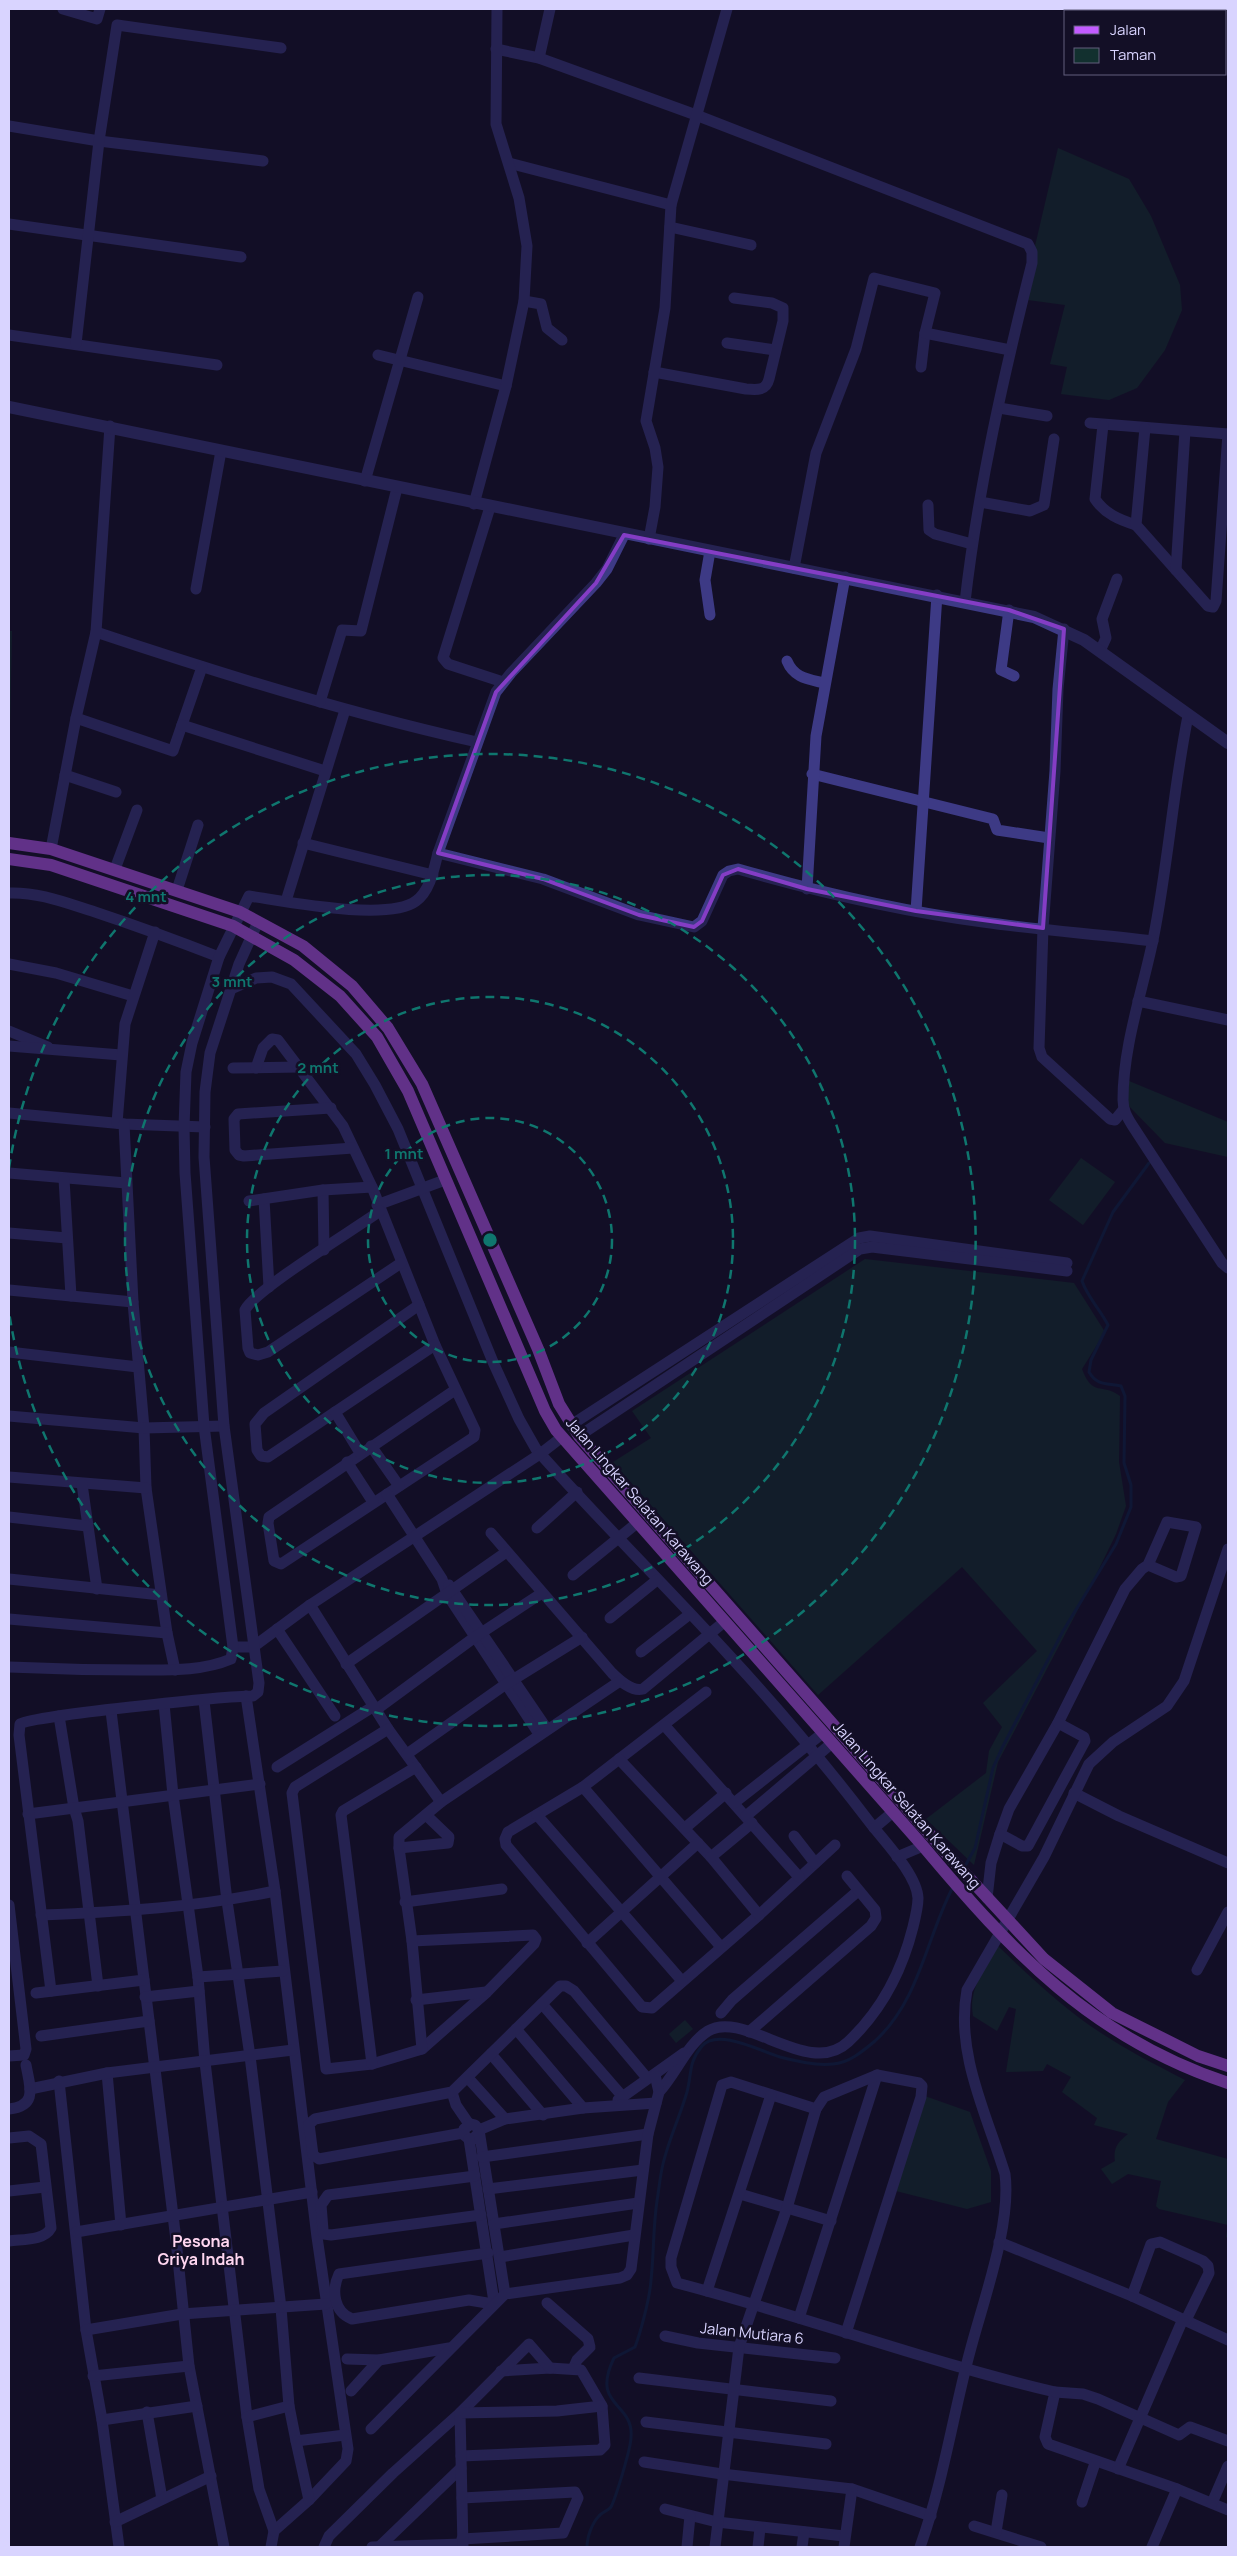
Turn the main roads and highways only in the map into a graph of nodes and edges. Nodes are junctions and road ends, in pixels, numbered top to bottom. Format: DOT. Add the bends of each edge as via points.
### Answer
graph roads {
  1 [pos="9,844"];
  2 [pos="9,859"];
  3 [pos="483,1226"];
  4 [pos="468,1232"];
  5 [pos="1228,2066"];
  6 [pos="1228,2083"];
  1 -- 3 [label="main road, Jalan Lingkar Selatan Karawang" via="51,849 177,890 240,912 303,946 352,986 388,1028 422,1084"];
  2 -- 4 [label="main road, Jalan Lingkar Selatan Karawang" via="51,865 233,926 294,960 340,996 377,1037 408,1091"];
  3 -- 4 [label="main road"];
  3 -- 5 [label="main road, Jalan Lingkar Selatan Karawang" via="560,1404 579,1436 948,1855 1053,1968 1112,2013 1198,2056"];
  4 -- 6 [label="main road, Jalan Lingkar Selatan Karawang" via="545,1411 562,1437 968,1900 1035,1969 1104,2024 1192,2071"];
}
